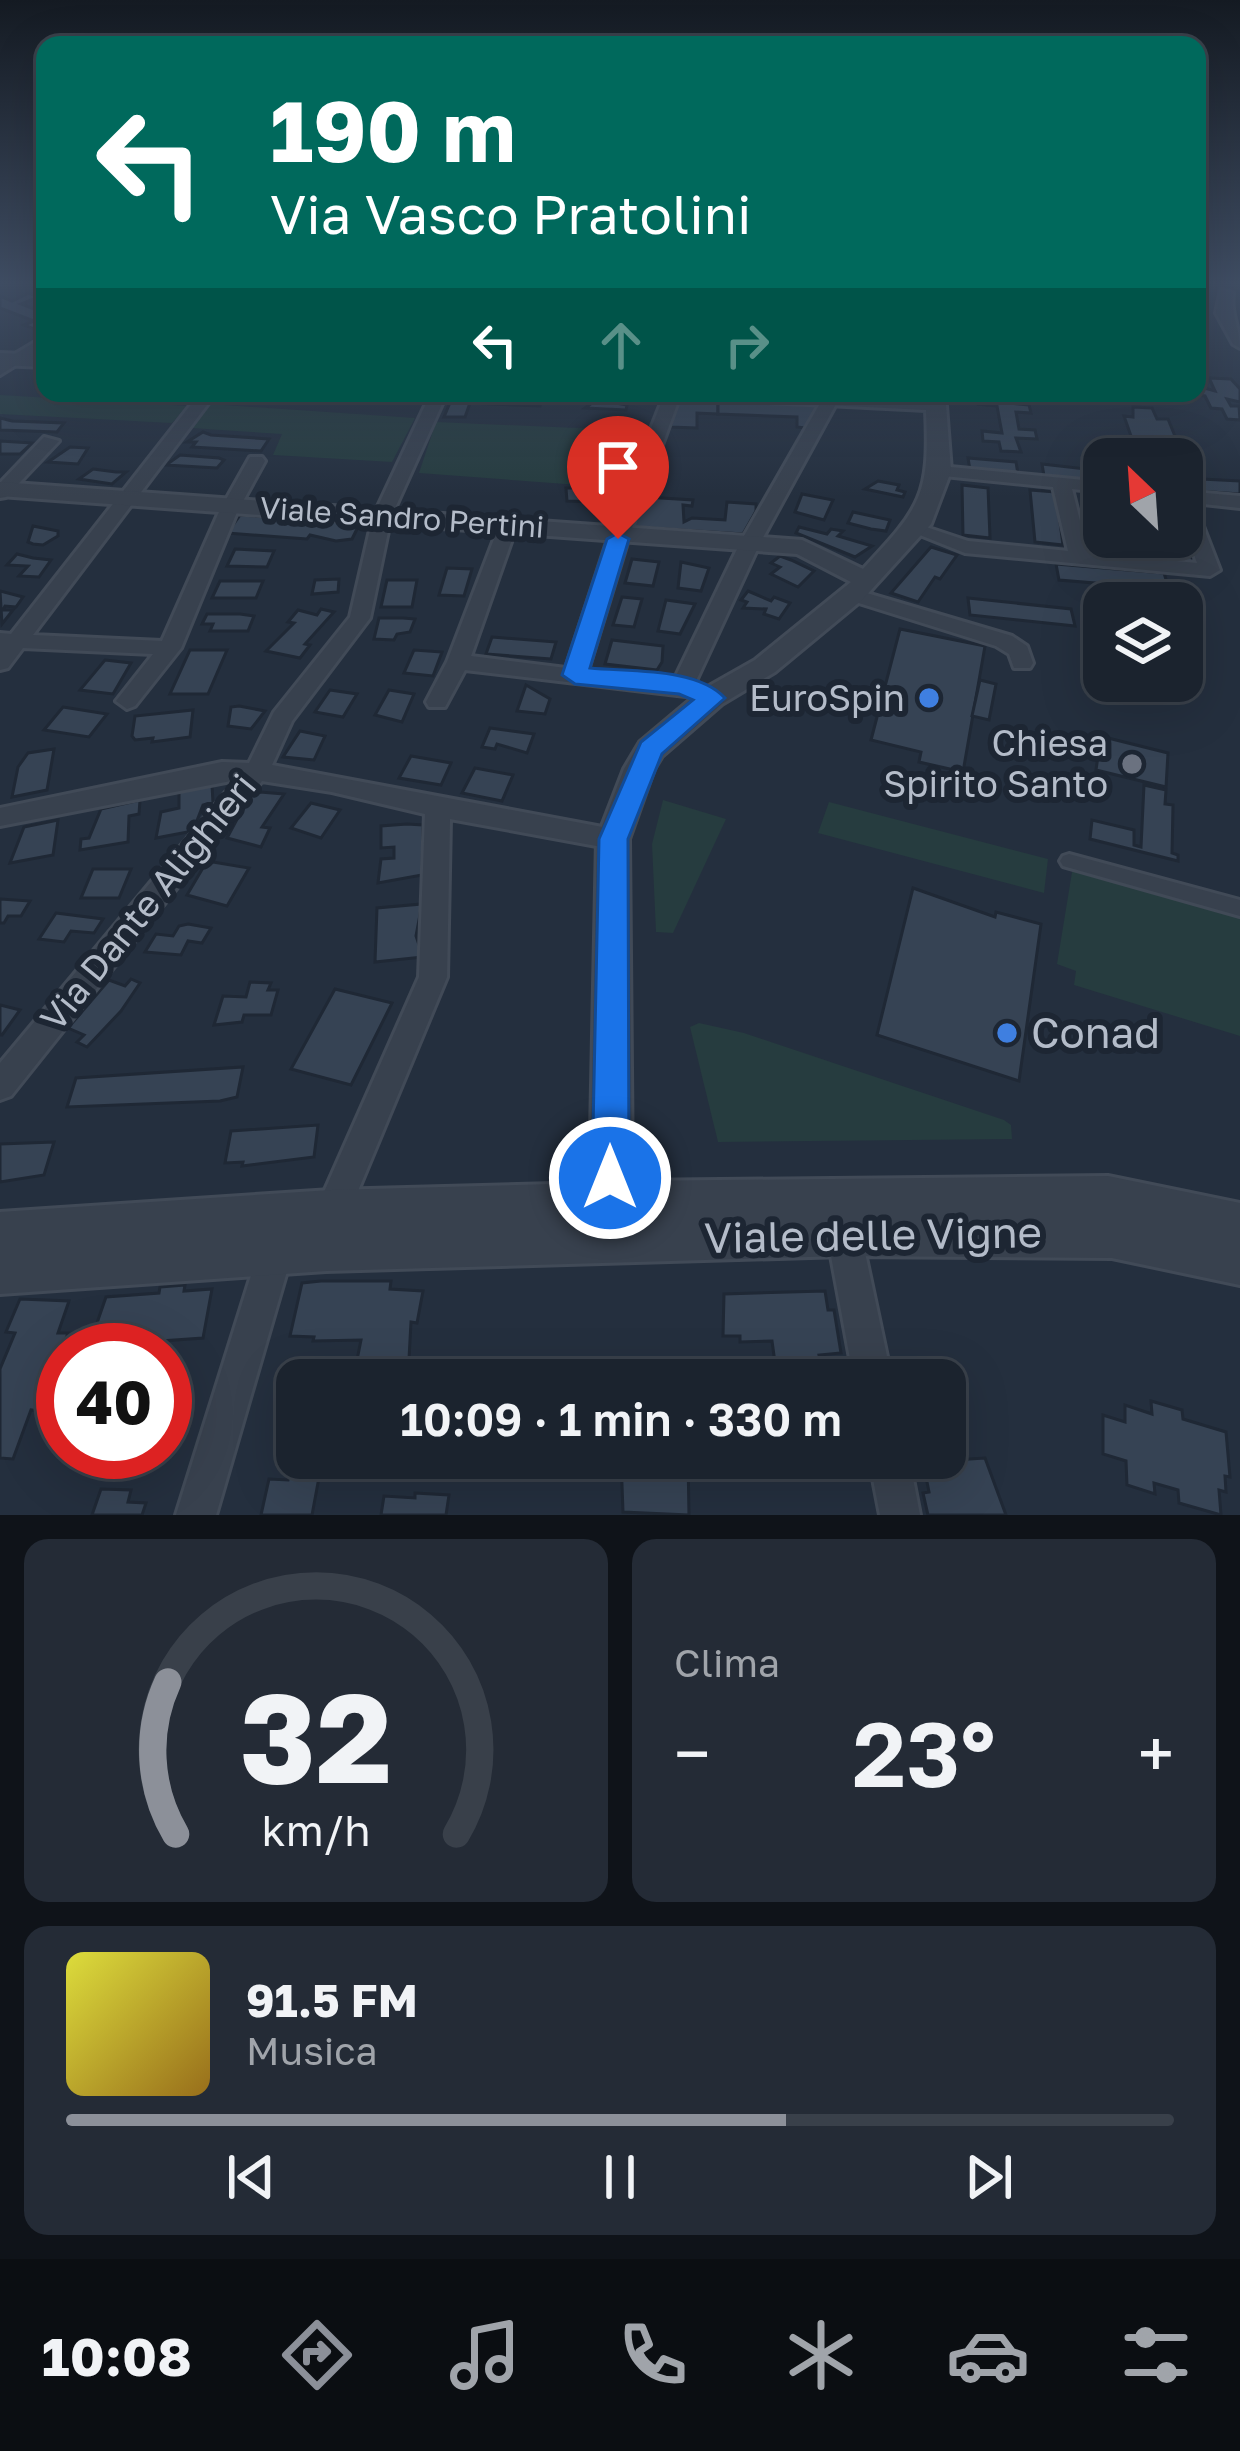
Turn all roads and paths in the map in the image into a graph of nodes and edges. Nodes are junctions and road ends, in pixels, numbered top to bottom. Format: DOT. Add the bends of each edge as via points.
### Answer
graph roads {
  1 [pos="36,361"];
  2 [pos="4,362"];
  3 [pos="201,402"];
  4 [pos="435,402"];
  5 [pos="670,402"];
  6 [pos="831,402"];
  7 [pos="935,402"];
  8 [pos="50,441"];
  9 [pos="256,461"];
  10 [pos="940,471"];
  11 [pos="1061,483"];
  12 [pos="1083,485"];
  13 [pos="1,490"];
  14 [pos="1203,498"];
  15 [pos="124,499"];
  16 [pos="1240,502"];
  17 [pos="231,505"];
  18 [pos="382,517"];
  19 [pos="508,525"];
  20 [pos="914,529"];
  21 [pos="620,533"];
  22 [pos="750,543"];
  23 [pos="1203,552"];
  24 [pos="1080,559"];
  25 [pos="860,588"];
  26 [pos="8,640"];
  27 [pos="170,648"];
  28 [pos="458,662"];
  29 [pos="0,663"];
  30 [pos="1022,663"];
  31 [pos="575,675"];
  32 [pos="697,692"];
  33 [pos="127,701"];
  34 [pos="437,702"];
  35 [pos="257,771"];
  36 [pos="439,808"];
  37 [pos="0,817"];
  38 [pos="614,839"];
  39 [pos="1069,860"];
  40 [pos="1240,908"];
  41 [pos="0,1086"];
  42 [pos="610,1219"];
  43 [pos="1240,1224"];
  44 [pos="328,1230"];
  45 [pos="279,1233"];
  46 [pos="0,1234"];
  47 [pos="844,1234"];
  48 [pos="1240,1263"];
  49 [pos="0,1273"];
  50 [pos="869,1359"];
  51 [pos="893,1479"];
  52 [pos="196,1515"];
  53 [pos="900,1515"];
  1 -- 2 [label="street"];
  3 -- 15 [label="street"];
  4 -- 18 [label="street, Via Dante Alighieri"];
  5 -- 21 [label="street"];
  6 -- 22 [label="street"];
  7 -- 10 [label="street"];
  8 -- 13 [label="street"];
  9 -- 17 [label="street"];
  10 -- 11 [label="street"];
  10 -- 20 [label="street"];
  11 -- 12 [label="street"];
  11 -- 24 [label="street"];
  13 -- 15 [label="street, Viale Sandro Pertini"];
  14 -- 16 [label="street"];
  15 -- 17 [label="street, Viale Sandro Pertini"];
  15 -- 26 [label="street"];
  17 -- 18 [label="street, Viale Sandro Pertini"];
  17 -- 27 [label="street"];
  18 -- 19 [label="street, Viale Sandro Pertini"];
  18 -- 35 [label="street, Via Dante Alighieri" via="360,618 282,718"];
  19 -- 21 [label="street, Viale Sandro Pertini"];
  19 -- 28 [label="street"];
  20 -- 24 [label="street" via="965,548"];
  20 -- 25 [label="street"];
  21 -- 22 [label="street, Viale Sandro Pertini"];
  21 -- 31 [label="street"];
  22 -- 25 [label="street, Viale Sandro Pertini" via="802,547"];
  22 -- 32 [label="street"];
  23 -- 24 [label="street" via="1210,571"];
  25 -- 30 [label="street" via="1004,641"];
  25 -- 32 [label="street" via="764,666"];
  26 -- 27 [label="street"];
  26 -- 29 [label="street"];
  27 -- 33 [label="street"];
  28 -- 31 [label="street"];
  28 -- 34 [label="street"];
  31 -- 32 [label="street"];
  32 -- 38 [label="street" via="651,748"];
  35 -- 36 [label="street"];
  35 -- 37 [label="street"];
  35 -- 41 [label="street, Via Dante Alighieri"];
  36 -- 38 [label="street"];
  36 -- 44 [label="street" via="433,977"];
  38 -- 42 [label="street"];
  39 -- 40 [label="street"];
  42 -- 43 [label="street, Viale delle Vigne" via="1108,1197"];
  42 -- 44 [label="street, Viale delle Vigne"];
  42 -- 47 [label="street, Viale delle Vigne"];
  44 -- 45 [label="street, Viale delle Vigne"];
  45 -- 46 [label="street, Viale delle Vigne"];
  45 -- 49 [label="street, Viale delle Vigne"];
  45 -- 52 [label="street"];
  47 -- 48 [label="street, Viale delle Vigne" via="1112,1236"];
  47 -- 50 [label="street"];
  51 -- 53 [label="street"];
}
